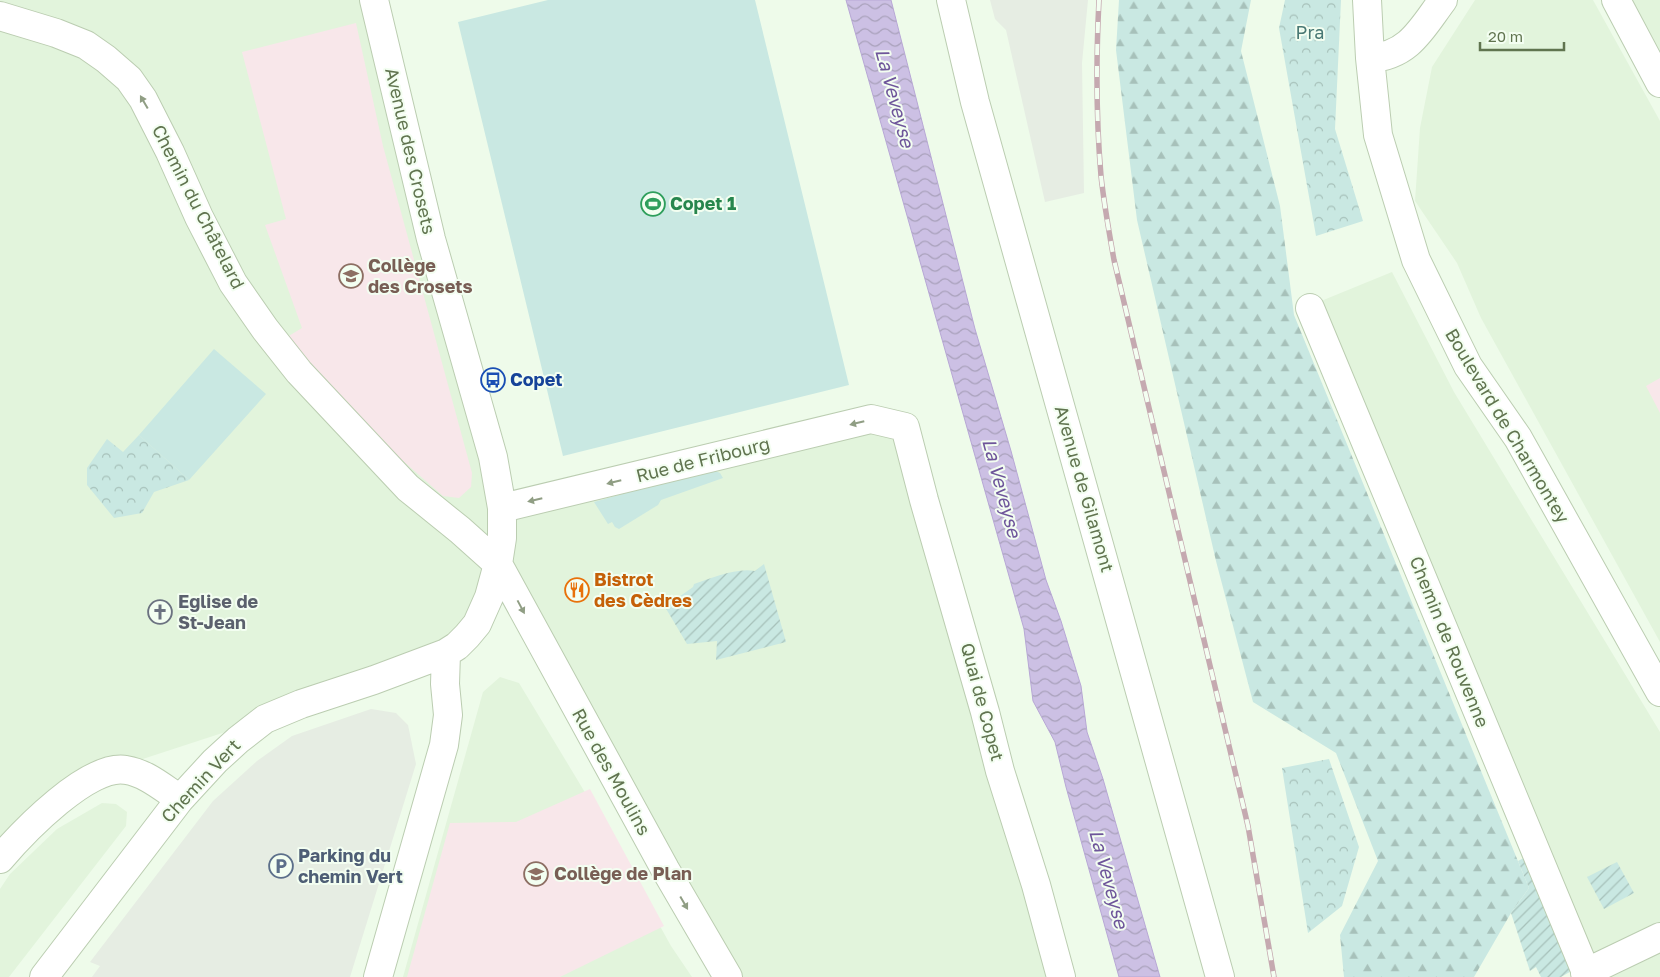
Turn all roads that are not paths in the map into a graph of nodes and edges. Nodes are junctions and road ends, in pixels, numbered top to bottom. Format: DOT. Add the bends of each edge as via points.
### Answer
graph roads {
  1 [pos="374,0"];
  2 [pos="952,0"];
  3 [pos="1367,0"];
  4 [pos="1443,0"];
  5 [pos="1616,0"];
  6 [pos="0,16"];
  7 [pos="1370,58"];
  8 [pos="1660,82"];
  9 [pos="1310,308"];
  10 [pos="905,427"];
  11 [pos="502,508"];
  12 [pos="498,564"];
  13 [pos="446,653"];
  14 [pos="1660,692"];
  15 [pos="180,799"];
  16 [pos="0,858"];
  17 [pos="1660,937"];
  18 [pos="1586,975"];
  19 [pos="44,977"];
  20 [pos="378,977"];
  21 [pos="728,977"];
  22 [pos="1062,977"];
  23 [pos="1220,977"];
  1 -- 11 [label="street, Avenue des Crosets" via="434,248 492,457"];
  2 -- 23 [label="street, Avenue de Gilamont" via="975,102"];
  3 -- 7 [label="street, Boulevard de Charmontey"];
  4 -- 7 [label="street" via="1404,48 1389,56"];
  5 -- 8 [label="street"];
  12 -- 6 [label="street, Chemin du Châtelard, one-way" via="408,488 299,372 265,329 233,283 170,152 129,79 86,45"];
  7 -- 14 [label="street, Boulevard de Charmontey" via="1378,135 1416,260 1468,366 1518,438"];
  9 -- 18 [label="street, Chemin de Rouvenne"];
  10 -- 11 [label="street, Rue de Fribourg, one-way" via="871,419"];
  10 -- 22 [label="street, Quai de Copet" via="1000,771"];
  11 -- 12 [label="street, Avenue des Crosets"];
  12 -- 13 [label="street" via="477,624"];
  12 -- 21 [label="street, Rue des Moulins, one-way"];
  13 -- 15 [label="street, Chemin Vert" via="265,719 215,761"];
  13 -- 20 [label="street" via="448,715 444,745"];
  15 -- 16 [label="street" via="142,774 124,769 104,772 82,783 30,825"];
  15 -- 19 [label="street, Chemin Vert"];
  17 -- 18 [label="street"];
}
